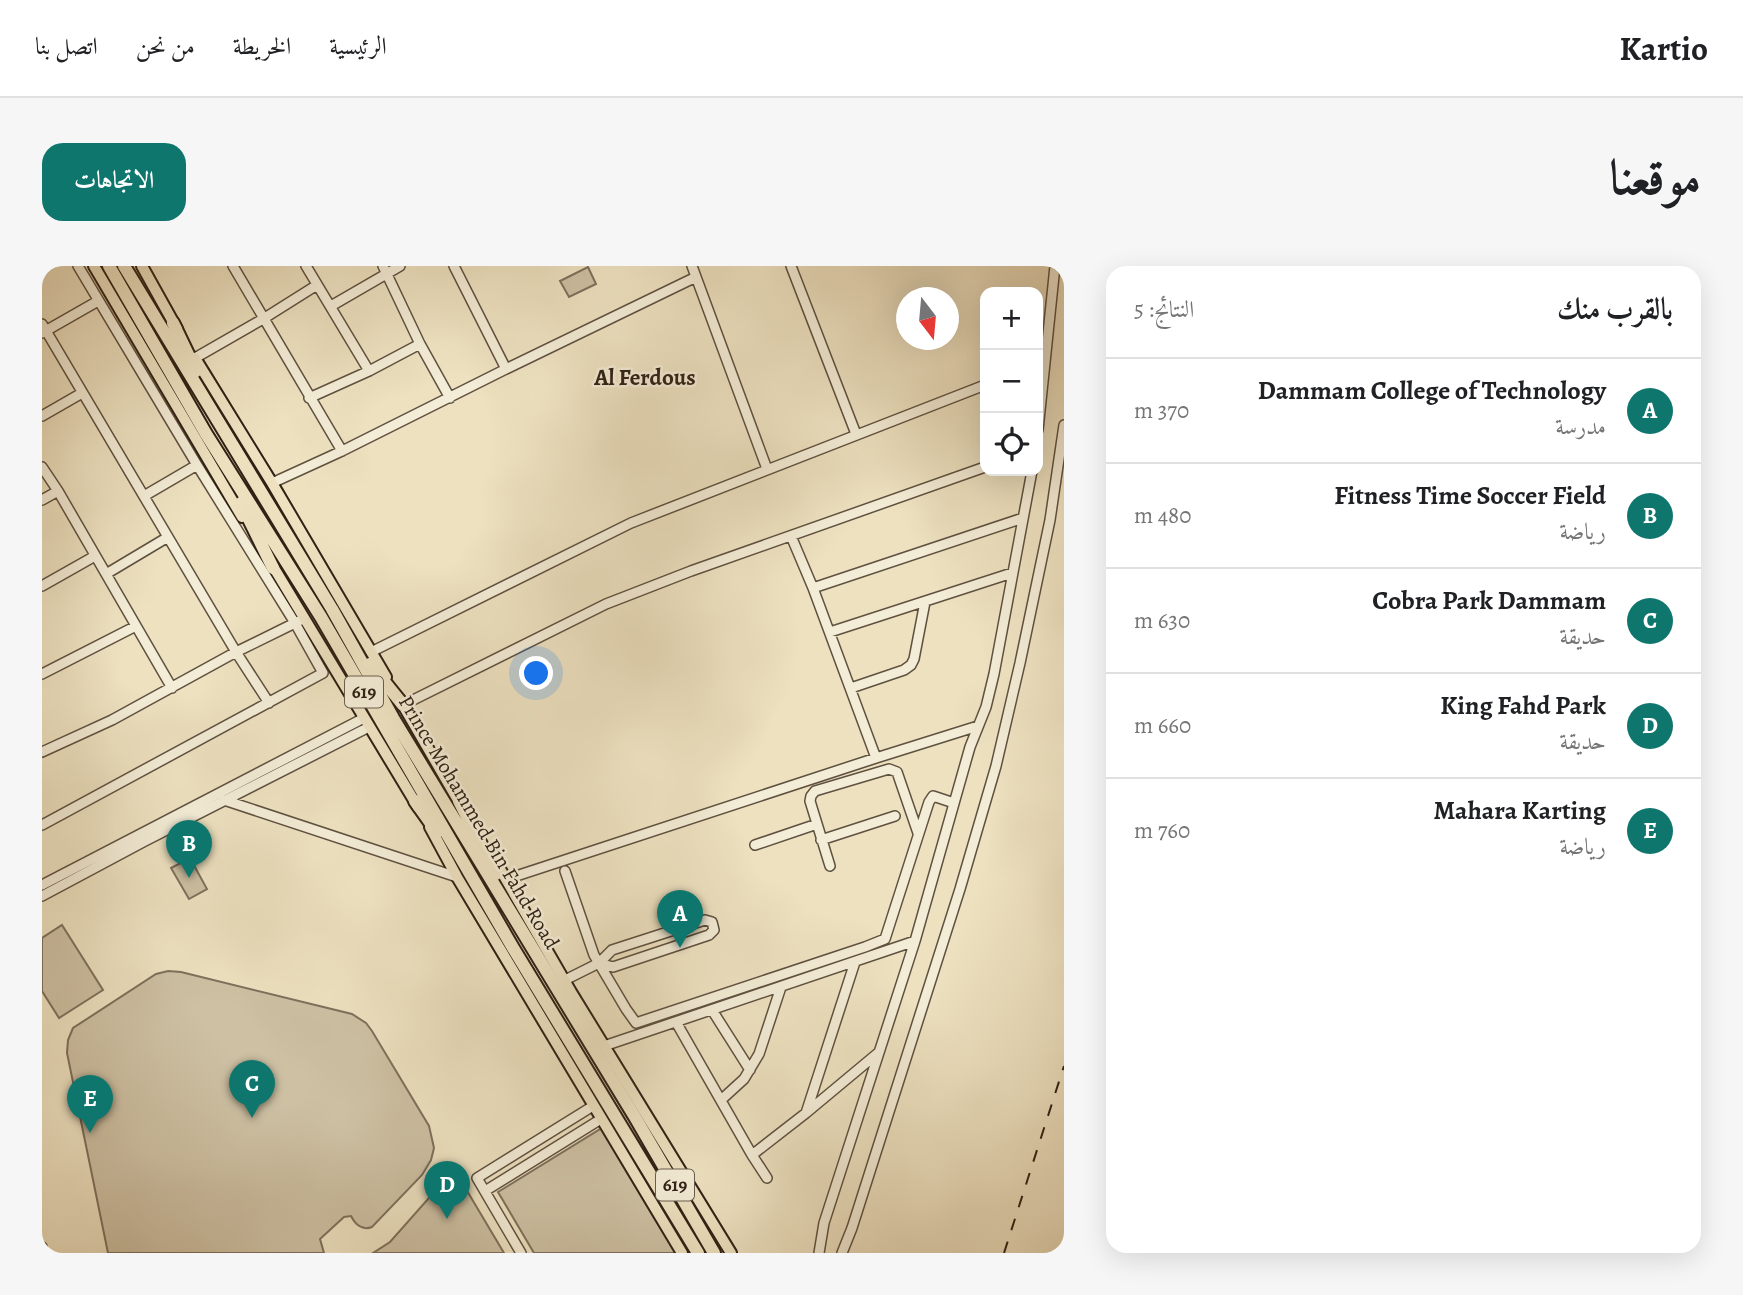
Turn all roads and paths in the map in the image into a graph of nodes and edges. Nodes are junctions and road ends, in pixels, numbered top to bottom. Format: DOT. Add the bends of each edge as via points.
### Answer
graph roads {
  1 [pos="78,266"];
  2 [pos="94,266"];
  3 [pos="109,266"];
  4 [pos="124,266"];
  5 [pos="142,266"];
  6 [pos="233,266"];
  7 [pos="306,266"];
  8 [pos="401,266"];
  9 [pos="454,266"];
  10 [pos="692,266"];
  11 [pos="791,266"];
  12 [pos="1055,266"];
  13 [pos="385,270"];
  14 [pos="696,277"];
  15 [pos="317,285"];
  16 [pos="98,301"];
  17 [pos="331,306"];
  18 [pos="263,319"];
  19 [pos="173,323"];
  20 [pos="43,329"];
  21 [pos="420,344"];
  22 [pos="1043,356"];
  23 [pos="195,358"];
  24 [pos="506,369"];
  25 [pos="369,371"];
  26 [pos="980,387"];
  27 [pos="82,393"];
  28 [pos="309,398"];
  29 [pos="450,398"];
  30 [pos="42,416"];
  31 [pos="1064,425"];
  32 [pos="206,434"];
  33 [pos="856,434"];
  34 [pos="342,451"];
  35 [pos="197,465"];
  36 [pos="42,467"];
  37 [pos="767,469"];
  38 [pos="980,469"];
  39 [pos="1031,476"];
  40 [pos="256,483"];
  41 [pos="272,483"];
  42 [pos="58,491"];
  43 [pos="144,496"];
  44 [pos="42,500"];
  45 [pos="1023,518"];
  46 [pos="791,536"];
  47 [pos="168,537"];
  48 [pos="95,556"];
  49 [pos="273,568"];
  50 [pos="1012,573"];
  51 [pos="106,574"];
  52 [pos="42,586"];
  53 [pos="813,587"];
  54 [pos="925,602"];
  55 [pos="332,609"];
  56 [pos="299,621"];
  57 [pos="136,626"];
  58 [pos="830,632"];
  59 [pos="236,652"];
  60 [pos="371,652"];
  61 [pos="43,671"];
  62 [pos="172,688"];
  63 [pos="851,688"];
  64 [pos="269,703"];
  65 [pos="403,705"];
  66 [pos="367,722"];
  67 [pos="978,726"];
  68 [pos="42,752"];
  69 [pos="876,758"];
  70 [pos="221,798"];
  71 [pos="415,801"];
  72 [pos="459,801"];
  73 [pos="954,803"];
  74 [pos="895,816"];
  75 [pos="817,824"];
  76 [pos="42,825"];
  77 [pos="918,833"];
  78 [pos="821,840"];
  79 [pos="755,845"];
  80 [pos="830,866"];
  81 [pos="565,871"];
  82 [pos="457,877"];
  83 [pos="507,879"];
  84 [pos="42,885"];
  85 [pos="42,897"];
  86 [pos="915,942"];
  87 [pos="513,948"];
  88 [pos="855,962"];
  89 [pos="599,964"];
  90 [pos="546,970"];
  91 [pos="565,980"];
  92 [pos="780,987"];
  93 [pos="712,1010"];
  94 [pos="676,1022"];
  95 [pos="604,1046"];
  96 [pos="880,1052"];
  97 [pos="750,1070"];
  98 [pos="721,1100"];
  99 [pos="593,1106"];
  100 [pos="806,1113"];
  101 [pos="601,1119"];
  102 [pos="752,1155"];
  103 [pos="767,1178"];
  104 [pos="485,1191"];
  105 [pos="42,1247"];
  106 [pos="43,1253"];
  107 [pos="521,1253"];
  108 [pos="682,1253"];
  109 [pos="698,1253"];
  110 [pos="715,1253"];
  111 [pos="731,1253"];
  112 [pos="819,1253"];
  113 [pos="842,1253"];
  1 -- 16 [label="street"];
  2 -- 49 [label="main road"];
  3 -- 32 [label="highway, Prince Mohammed Bin Fahd Road / 619"];
  4 -- 40 [label="highway, Prince Mohammed Bin Fahd Road / 619"];
  5 -- 19 [label="main road"];
  6 -- 18 [label="street"];
  7 -- 15 [label="street"];
  8 -- 13 [label="street"];
  9 -- 24 [label="street"];
  10 -- 14 [label="street"];
  11 -- 33 [label="street"];
  12 -- 22 [label="street"];
  13 -- 17 [label="street"];
  13 -- 21 [label="street"];
  14 -- 24 [label="street"];
  14 -- 37 [label="street"];
  15 -- 17 [label="street"];
  15 -- 18 [label="street"];
  16 -- 20 [label="street"];
  16 -- 35 [label="street"];
  17 -- 25 [label="street"];
  18 -- 23 [label="street"];
  18 -- 28 [label="street"];
  19 -- 23 [label="main road"];
  19 -- 40 [label="highway"];
  20 -- 27 [label="street"];
  21 -- 25 [label="street"];
  21 -- 29 [label="street"];
  23 -- 41 [label="main road"];
  24 -- 29 [label="street"];
  25 -- 28 [label="street"];
  26 -- 33 [label="street"];
  27 -- 30 [label="street"];
  27 -- 43 [label="street"];
  28 -- 34 [label="street"];
  29 -- 34 [label="street"];
  31 -- 113 [label="street" via="1050,520 996,766"];
  32 -- 49 [label="highway"];
  32 -- 87 [label="highway, Prince Mohammed Bin Fahd Road / 619" via="321,617"];
  33 -- 37 [label="street"];
  34 -- 41 [label="street"];
  35 -- 43 [label="street"];
  35 -- 56 [label="street"];
  36 -- 42 [label="street"];
  37 -- 60 [label="street" via="631,523"];
  38 -- 46 [label="street"];
  39 -- 45 [label="street"];
  40 -- 55 [label="highway, Prince Mohammed Bin Fahd Road / 619"];
  41 -- 60 [label="main road"];
  42 -- 44 [label="street"];
  42 -- 48 [label="street"];
  43 -- 47 [label="street"];
  45 -- 50 [label="street"];
  45 -- 53 [label="street"];
  46 -- 53 [label="street"];
  46 -- 65 [label="street" via="606,604"];
  47 -- 51 [label="street"];
  47 -- 59 [label="street"];
  48 -- 51 [label="street"];
  48 -- 52 [label="street"];
  49 -- 56 [label="main road"];
  50 -- 54 [label="street"];
  50 -- 67 [label="street" via="994,674"];
  51 -- 57 [label="street"];
  53 -- 58 [label="street"];
  54 -- 58 [label="street"];
  54 -- 63 [label="street" via="911,665"];
  55 -- 65 [label="highway"];
  55 -- 90 [label="highway, Prince Mohammed Bin Fahd Road / 619"];
  56 -- 59 [label="street"];
  56 -- 64 [label="street" via="323,673"];
  56 -- 66 [label="main road"];
  57 -- 61 [label="street"];
  57 -- 62 [label="street"];
  58 -- 63 [label="street"];
  59 -- 62 [label="street"];
  59 -- 64 [label="street"];
  60 -- 65 [label="main road"];
  62 -- 68 [label="street"];
  63 -- 69 [label="street"];
  64 -- 76 [label="street"];
  65 -- 72 [label="main road"];
  66 -- 70 [label="street"];
  66 -- 71 [label="main road"];
  67 -- 69 [label="street"];
  67 -- 73 [label="street"];
  69 -- 83 [label="street"];
  70 -- 82 [label="street"];
  70 -- 84 [label="street"];
  70 -- 85 [label="street"];
  71 -- 82 [label="main road"];
  71 -- 87 [label="highway"];
  72 -- 83 [label="main road"];
  72 -- 90 [label="highway"];
  73 -- 77 [label="street" via="933,796"];
  73 -- 86 [label="street"];
  74 -- 78 [label="street"];
  75 -- 77 [label="street" via="810,801 815,791 889,769 897,772"];
  75 -- 78 [label="street"];
  75 -- 79 [label="street"];
  77 -- 89 [label="street" via="885,939 636,1023"];
  78 -- 80 [label="street"];
  81 -- 89 [label="street"];
  82 -- 99 [label="main road"];
  83 -- 91 [label="main road"];
  86 -- 88 [label="street"];
  86 -- 96 [label="street"];
  87 -- 109 [label="highway, Prince Mohammed Bin Fahd Road / 619"];
  88 -- 92 [label="street"];
  88 -- 100 [label="street"];
  89 -- 89 [label="street" via="613,967 709,935 714,930 712,922 705,920 612,950"];
  89 -- 91 [label="street"];
  90 -- 110 [label="highway, Prince Mohammed Bin Fahd Road / 619"];
  91 -- 95 [label="main road"];
  92 -- 93 [label="street"];
  92 -- 97 [label="street"];
  93 -- 94 [label="street"];
  93 -- 97 [label="street"];
  94 -- 95 [label="street"];
  94 -- 98 [label="street"];
  95 -- 111 [label="main road"];
  96 -- 100 [label="street"];
  96 -- 112 [label="street" via="824,1223"];
  97 -- 98 [label="street"];
  98 -- 102 [label="street"];
  99 -- 101 [label="main road"];
  99 -- 104 [label="street" via="478,1178"];
  100 -- 102 [label="street"];
  101 -- 104 [label="street"];
  101 -- 108 [label="main road"];
  102 -- 103 [label="street"];
  104 -- 107 [label="street"];
  105 -- 106 [label="street"];
}
